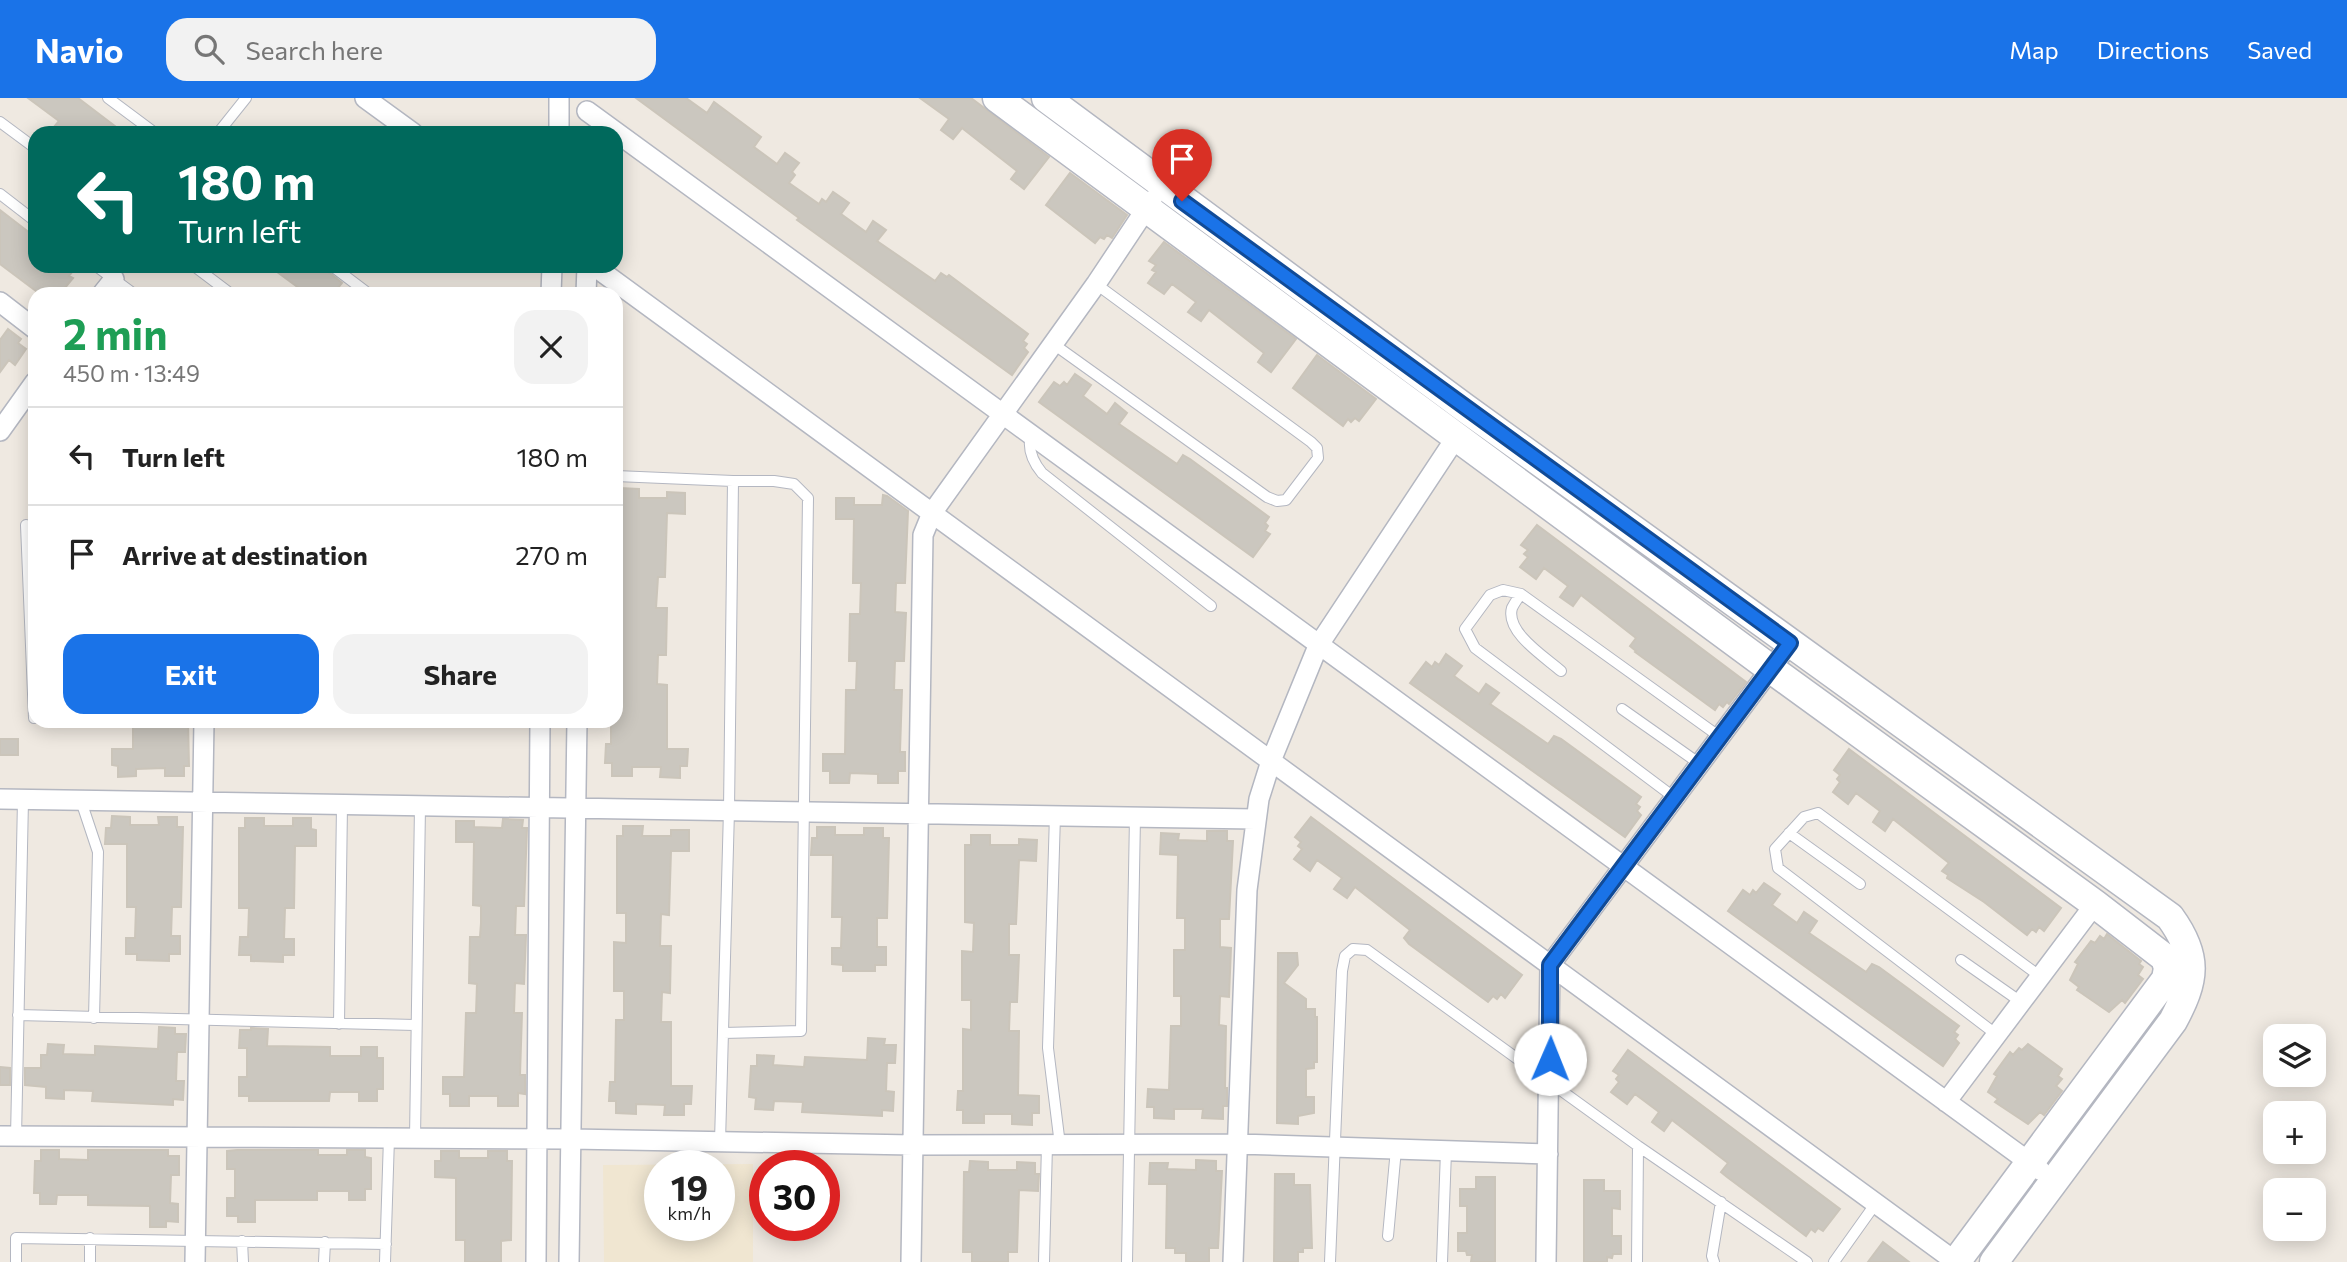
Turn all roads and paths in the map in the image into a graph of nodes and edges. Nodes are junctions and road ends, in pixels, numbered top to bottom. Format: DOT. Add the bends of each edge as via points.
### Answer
graph roads {
  1 [pos="108,98"];
  2 [pos="246,98"];
  3 [pos="365,98"];
  4 [pos="559,98"];
  5 [pos="997,98"];
  6 [pos="1046,98"];
  7 [pos="587,104"];
  8 [pos="0,122"];
  9 [pos="146,126"];
  10 [pos="224,126"];
  11 [pos="403,126"];
  12 [pos="559,126"];
  13 [pos="587,126"];
  14 [pos="617,126"];
  15 [pos="623,131"];
  16 [pos="28,143"];
  17 [pos="1161,185"];
  18 [pos="0,194"];
  19 [pos="1147,209"];
  20 [pos="28,216"];
  21 [pos="203,273"];
  22 [pos="341,273"];
  23 [pos="604,273"];
  24 [pos="1096,284"];
  25 [pos="222,287"];
  26 [pos="360,287"];
  27 [pos="623,287"];
  28 [pos="623,287"];
  29 [pos="0,302"];
  30 [pos="28,323"];
  31 [pos="1052,342"];
  32 [pos="28,392"];
  33 [pos="1003,413"];
  34 [pos="0,431"];
  35 [pos="1031,434"];
  36 [pos="1457,436"];
  37 [pos="623,476"];
  38 [pos="733,481"];
  39 [pos="932,513"];
  40 [pos="26,525"];
  41 [pos="28,554"];
  42 [pos="1521,594"];
  43 [pos="1211,606"];
  44 [pos="1790,643"];
  45 [pos="1318,646"];
  46 [pos="1771,669"];
  47 [pos="1561,671"];
  48 [pos="1622,709"];
  49 [pos="205,728"];
  50 [pos="540,728"];
  51 [pos="577,728"];
  52 [pos="1720,737"];
  53 [pos="1271,761"];
  54 [pos="1700,764"];
  55 [pos="1675,798"];
  56 [pos="0,799"];
  57 [pos="23,800"];
  58 [pos="81,801"];
  59 [pos="203,803"];
  60 [pos="342,805"];
  61 [pos="420,806"];
  62 [pos="539,807"];
  63 [pos="576,808"];
  64 [pos="729,810"];
  65 [pos="804,811"];
  66 [pos="919,812"];
  67 [pos="1055,815"];
  68 [pos="1135,817"];
  69 [pos="1255,819"];
  70 [pos="1789,833"];
  71 [pos="1623,867"];
  72 [pos="1860,884"];
  73 [pos="2095,904"];
  74 [pos="1961,960"];
  75 [pos="1550,965"];
  76 [pos="2041,977"];
  77 [pos="2021,1002"];
  78 [pos="18,1015"];
  79 [pos="94,1018"];
  80 [pos="199,1021"];
  81 [pos="339,1024"];
  82 [pos="415,1025"];
  83 [pos="723,1033"];
  84 [pos="1997,1035"];
  85 [pos="1549,1083"];
  86 [pos="1946,1102"];
  87 [pos="8,1136"];
  88 [pos="197,1136"];
  89 [pos="389,1138"];
  90 [pos="415,1138"];
  91 [pos="537,1139"];
  92 [pos="571,1139"];
  93 [pos="720,1142"];
  94 [pos="1238,1144"];
  95 [pos="913,1145"];
  96 [pos="1054,1145"];
  97 [pos="1130,1145"];
  98 [pos="1638,1146"];
  99 [pos="1335,1147"];
  100 [pos="1396,1149"];
  101 [pos="1446,1151"];
  102 [pos="1548,1154"];
  103 [pos="2029,1163"];
  104 [pos="2055,1180"];
  105 [pos="1720,1202"];
  106 [pos="1875,1203"];
  107 [pos="1388,1236"];
  108 [pos="90,1238"];
  109 [pos="195,1240"];
  110 [pos="242,1241"];
  111 [pos="325,1242"];
  112 [pos="386,1244"];
  113 [pos="16,1262"];
  114 [pos="90,1262"];
  115 [pos="195,1262"];
  116 [pos="243,1262"];
  117 [pos="324,1262"];
  118 [pos="385,1262"];
  119 [pos="536,1262"];
  120 [pos="569,1262"];
  121 [pos="911,1262"];
  122 [pos="1044,1262"];
  123 [pos="1127,1262"];
  124 [pos="1233,1262"];
  125 [pos="1330,1262"];
  126 [pos="1443,1262"];
  127 [pos="1546,1262"];
  128 [pos="1637,1262"];
  129 [pos="1714,1262"];
  130 [pos="1807,1262"];
  131 [pos="1834,1262"];
  132 [pos="1956,1262"];
  133 [pos="1994,1262"];
  1 -- 9 [label="lane"];
  2 -- 10 [label="lane"];
  3 -- 11 [label="street"];
  4 -- 12 [label="street"];
  5 -- 19 [label="street"];
  6 -- 17 [label="street"];
  7 -- 13 [label="street"];
  7 -- 14 [label="street"];
  8 -- 16 [label="lane"];
  15 -- 33 [label="street"];
  17 -- 19 [label="street"];
  17 -- 44 [label="street"];
  18 -- 20 [label="lane"];
  19 -- 24 [label="street"];
  19 -- 36 [label="street"];
  21 -- 25 [label="lane"];
  22 -- 26 [label="lane"];
  23 -- 27 [label="street"];
  24 -- 31 [label="street"];
  24 -- 31 [label="lane" via="1311,442 1318,458 1286,500 1267,497"];
  28 -- 39 [label="street"];
  29 -- 30 [label="street"];
  31 -- 33 [label="street"];
  32 -- 34 [label="street"];
  33 -- 35 [label="street"];
  33 -- 39 [label="street"];
  35 -- 43 [label="lane" via="1030,452 1042,473"];
  35 -- 45 [label="street"];
  36 -- 45 [label="street"];
  36 -- 46 [label="street"];
  37 -- 38 [label="lane"];
  38 -- 64 [label="lane"];
  38 -- 65 [label="lane" via="794,484 808,498"];
  39 -- 53 [label="street"];
  39 -- 66 [label="street" via="923,535"];
  40 -- 41 [label="lane"];
  42 -- 47 [label="lane" via="1512,608 1517,632"];
  42 -- 52 [label="lane"];
  42 -- 55 [label="lane" via="1503,590 1490,595 1465,629 1475,648"];
  44 -- 46 [label="street"];
  44 -- 104 [label="street" via="2170,917 2182,934 2191,975 2173,1021"];
  45 -- 53 [label="street"];
  45 -- 71 [label="street"];
  46 -- 52 [label="street"];
  46 -- 73 [label="street"];
  48 -- 54 [label="lane"];
  49 -- 59 [label="street"];
  50 -- 62 [label="street"];
  51 -- 63 [label="street"];
  52 -- 54 [label="street"];
  53 -- 69 [label="street"];
  53 -- 75 [label="street"];
  54 -- 55 [label="street"];
  55 -- 71 [label="street"];
  56 -- 57 [label="street"];
  57 -- 58 [label="street"];
  57 -- 78 [label="lane"];
  58 -- 59 [label="street"];
  58 -- 79 [label="lane" via="98,852"];
  59 -- 60 [label="street"];
  59 -- 80 [label="street"];
  60 -- 61 [label="street"];
  60 -- 81 [label="lane"];
  61 -- 62 [label="street"];
  61 -- 82 [label="lane"];
  62 -- 63 [label="street"];
  62 -- 91 [label="street"];
  63 -- 64 [label="street"];
  63 -- 92 [label="street"];
  64 -- 65 [label="street"];
  64 -- 83 [label="lane"];
  65 -- 66 [label="street"];
  65 -- 83 [label="lane" via="800,1031"];
  66 -- 67 [label="street"];
  66 -- 95 [label="street"];
  67 -- 68 [label="street"];
  67 -- 96 [label="lane" via="1048,1048"];
  68 -- 69 [label="street"];
  68 -- 97 [label="lane"];
  69 -- 94 [label="street" via="1247,890"];
  70 -- 72 [label="lane"];
  70 -- 76 [label="lane" via="1804,817 1818,813 1827,818"];
  70 -- 84 [label="lane" via="1775,849 1779,868"];
  71 -- 75 [label="street"];
  71 -- 86 [label="street"];
  73 -- 76 [label="street"];
  73 -- 103 [label="street" via="2165,958 2166,979"];
  74 -- 77 [label="lane"];
  75 -- 85 [label="street"];
  75 -- 106 [label="street"];
  76 -- 77 [label="street"];
  77 -- 84 [label="street"];
  78 -- 79 [label="lane"];
  78 -- 87 [label="lane"];
  79 -- 80 [label="lane"];
  80 -- 81 [label="lane"];
  80 -- 88 [label="street"];
  81 -- 82 [label="lane"];
  82 -- 90 [label="lane"];
  83 -- 93 [label="lane"];
  84 -- 86 [label="street"];
  85 -- 98 [label="lane"];
  85 -- 99 [label="lane" via="1367,950 1353,949 1345,956 1342,971"];
  85 -- 102 [label="street"];
  86 -- 103 [label="street"];
  87 -- 88 [label="street"];
  88 -- 89 [label="street"];
  88 -- 109 [label="street"];
  89 -- 90 [label="street"];
  89 -- 112 [label="lane"];
  90 -- 91 [label="street"];
  91 -- 92 [label="street"];
  91 -- 119 [label="street"];
  92 -- 93 [label="street"];
  92 -- 120 [label="street"];
  93 -- 95 [label="street"];
  94 -- 97 [label="street"];
  94 -- 99 [label="street"];
  94 -- 124 [label="street"];
  95 -- 96 [label="street"];
  95 -- 121 [label="street"];
  96 -- 97 [label="street"];
  96 -- 122 [label="lane"];
  97 -- 123 [label="lane"];
  98 -- 105 [label="lane"];
  98 -- 128 [label="lane"];
  99 -- 100 [label="street"];
  99 -- 125 [label="lane"];
  100 -- 101 [label="street"];
  100 -- 107 [label="lane"];
  101 -- 102 [label="street"];
  101 -- 126 [label="lane"];
  102 -- 127 [label="street"];
  103 -- 104 [label="street"];
  103 -- 132 [label="street"];
  104 -- 133 [label="street"];
  105 -- 129 [label="lane"];
  105 -- 130 [label="lane"];
  106 -- 131 [label="lane"];
  106 -- 132 [label="street"];
  108 -- 109 [label="lane"];
  108 -- 113 [label="lane" via="16,1238"];
  108 -- 114 [label="lane"];
  109 -- 110 [label="lane"];
  109 -- 115 [label="street"];
  110 -- 111 [label="lane"];
  110 -- 116 [label="lane"];
  111 -- 112 [label="lane"];
  111 -- 117 [label="lane"];
  112 -- 118 [label="lane"];
}
